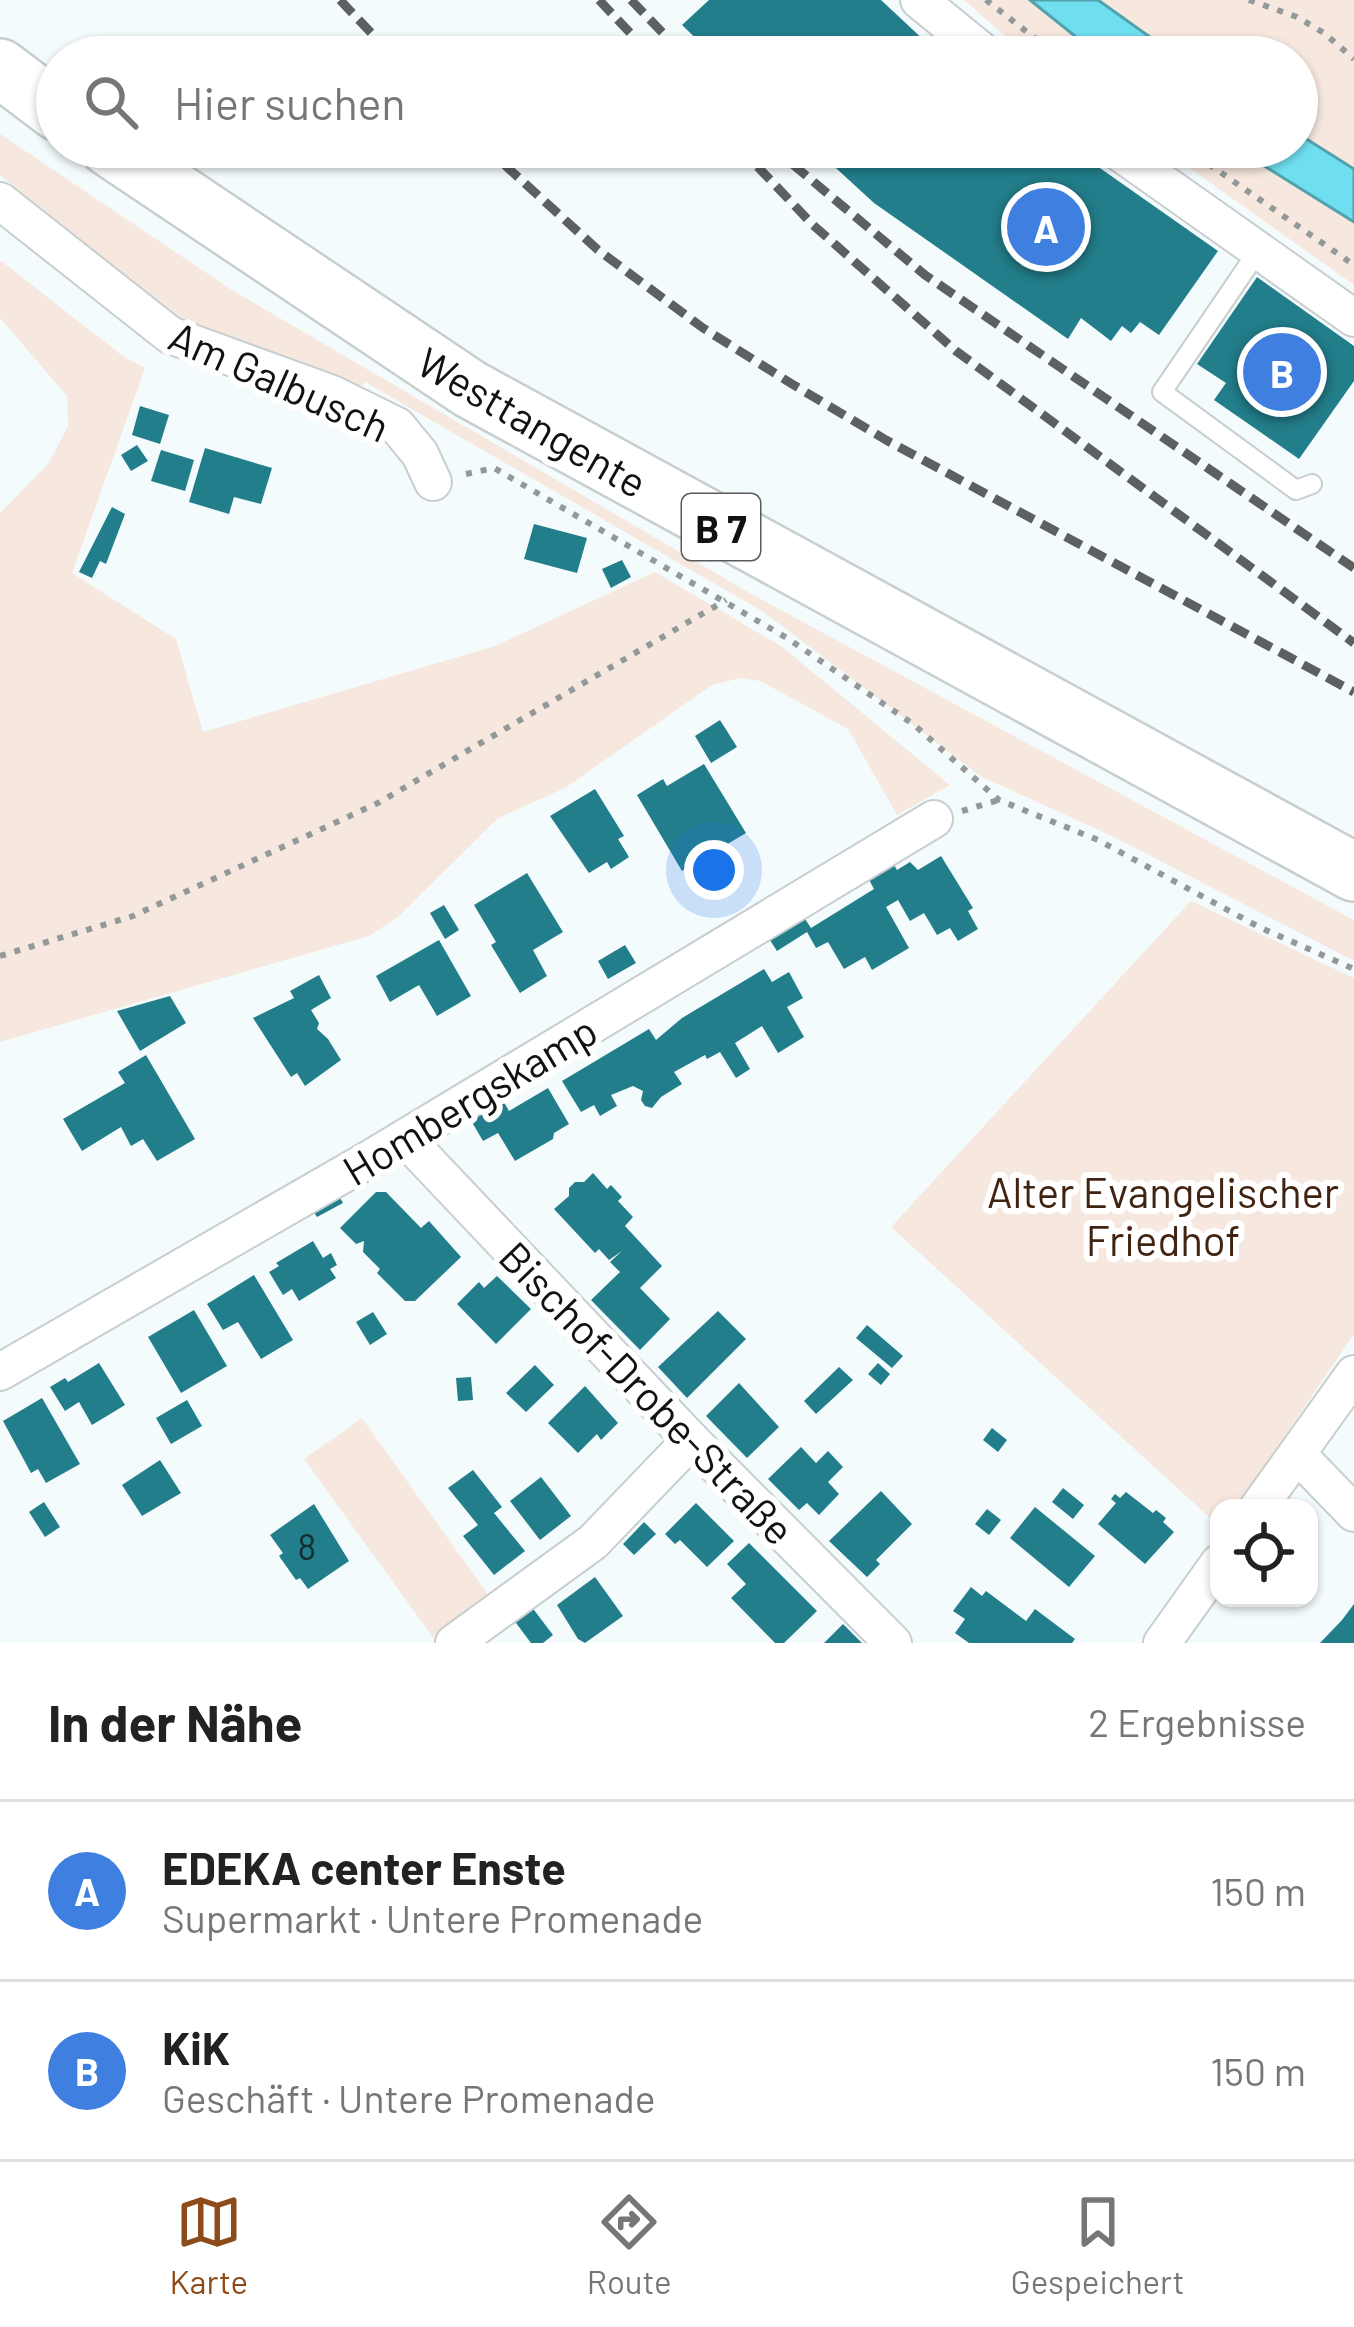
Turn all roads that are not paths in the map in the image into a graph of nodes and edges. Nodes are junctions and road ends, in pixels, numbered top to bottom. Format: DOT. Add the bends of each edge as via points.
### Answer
graph roads {
  1 [pos="919,0"];
  2 [pos="963,36"];
  3 [pos="0,68"];
  4 [pos="36,95"];
  5 [pos="141,168"];
  6 [pos="1141,168"];
  7 [pos="0,201"];
  8 [pos="1258,251"];
  9 [pos="1354,318"];
  10 [pos="434,482"];
  11 [pos="1312,484"];
  12 [pos="934,819"];
  13 [pos="1354,872"];
  14 [pos="405,1138"];
  15 [pos="0,1372"];
  16 [pos="1354,1374"];
  17 [pos="691,1441"];
  18 [pos="1297,1454"];
  19 [pos="1264,1499"];
  20 [pos="1354,1513"];
  21 [pos="1210,1576"];
  22 [pos="454,1643"];
  23 [pos="893,1643"];
  24 [pos="1162,1643"];
  1 -- 2 [label="street"];
  3 -- 4 [label="main road"];
  5 -- 13 [label="main road, Westtangente / B 7" via="470,389"];
  6 -- 8 [label="street"];
  7 -- 10 [label="street, Am Galbusch" via="170,335 397,426"];
  8 -- 9 [label="street"];
  8 -- 11 [label="lane" via="1162,392 1296,490"];
  12 -- 14 [label="street, Hombergskamp"];
  14 -- 15 [label="street, Hombergskamp"];
  14 -- 17 [label="street, Bischof-Drobe-Straße"];
  16 -- 18 [label="street"];
  17 -- 22 [label="street" via="593,1542"];
  17 -- 23 [label="street, Bischof-Drobe-Straße"];
  18 -- 19 [label="street"];
  18 -- 20 [label="street"];
  21 -- 24 [label="street"];
}
